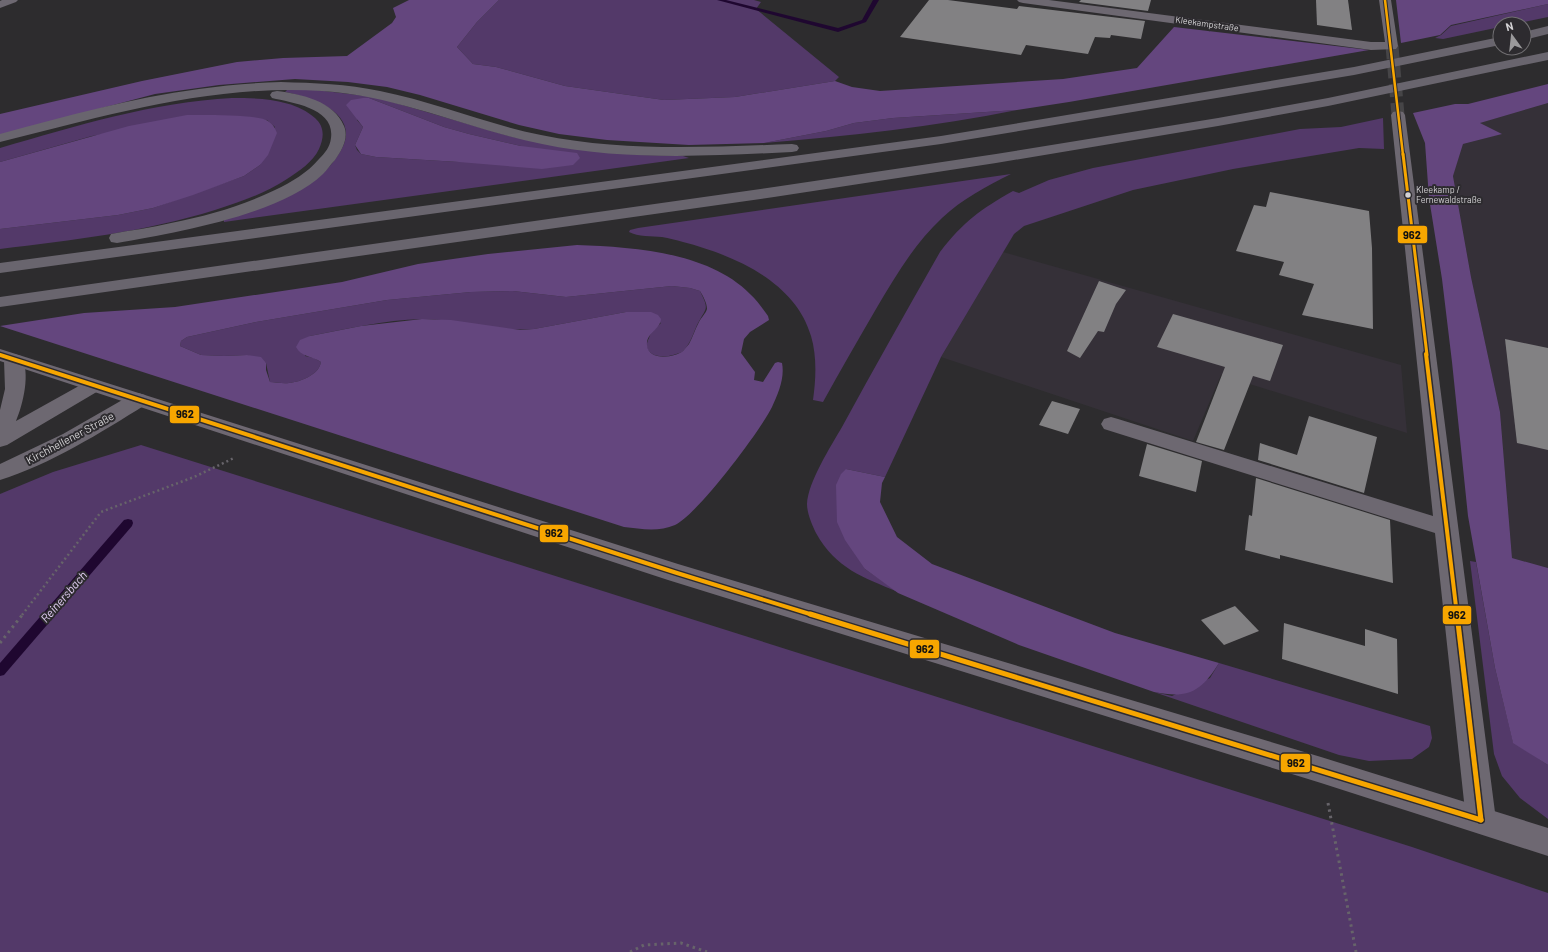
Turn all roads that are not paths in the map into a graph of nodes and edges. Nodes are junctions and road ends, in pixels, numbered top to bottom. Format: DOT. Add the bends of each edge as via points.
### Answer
graph roads {
  1 [pos="12,0"];
  2 [pos="1023,0"];
  3 [pos="1386,0"];
  4 [pos="0,5"];
  5 [pos="1548,30"];
  6 [pos="1532,34"];
  7 [pos="1492,43"];
  8 [pos="1548,56"];
  9 [pos="1398,115"];
  10 [pos="0,138"];
  11 [pos="941,140"];
  12 [pos="0,145"];
  13 [pos="0,254"];
  14 [pos="0,268"];
  15 [pos="0,302"];
  16 [pos="7,358"];
  17 [pos="93,386"];
  18 [pos="138,400"];
  19 [pos="1111,424"];
  20 [pos="0,432"];
  21 [pos="0,440"];
  22 [pos="0,472"];
  23 [pos="1446,528"];
  24 [pos="1481,820"];
  25 [pos="1548,842"];
  1 -- 4 [label="street"];
  2 -- 3 [label="street, Kleekampstraße" via="1371,46 1392,46"];
  5 -- 6 [label="highway"];
  7 -- 11 [label="highway" via="1354,71"];
  8 -- 15 [label="highway" via="1280,111 985,161"];
  9 -- 23 [label="street"];
  10 -- 11 [label="highway" via="178,95 214,90 288,86 342,89 378,95 510,133 602,148 716,150"];
  11 -- 14 [label="highway"];
  12 -- 13 [label="highway" via="137,108 235,93 283,96 310,104 330,115 338,133 336,146 320,168 296,186 263,202 209,219 141,234"];
  16 -- 17 [label="main road"];
  16 -- 20 [label="street" via="17,382 10,416"];
  17 -- 18 [label="main road"];
  17 -- 21 [label="street"];
  18 -- 22 [label="street, Kirchhellener Straße" via="36,457"];
  18 -- 24 [label="main road" via="677,573"];
  19 -- 23 [label="street"];
  23 -- 24 [label="street"];
  24 -- 25 [label="main road"];
}
